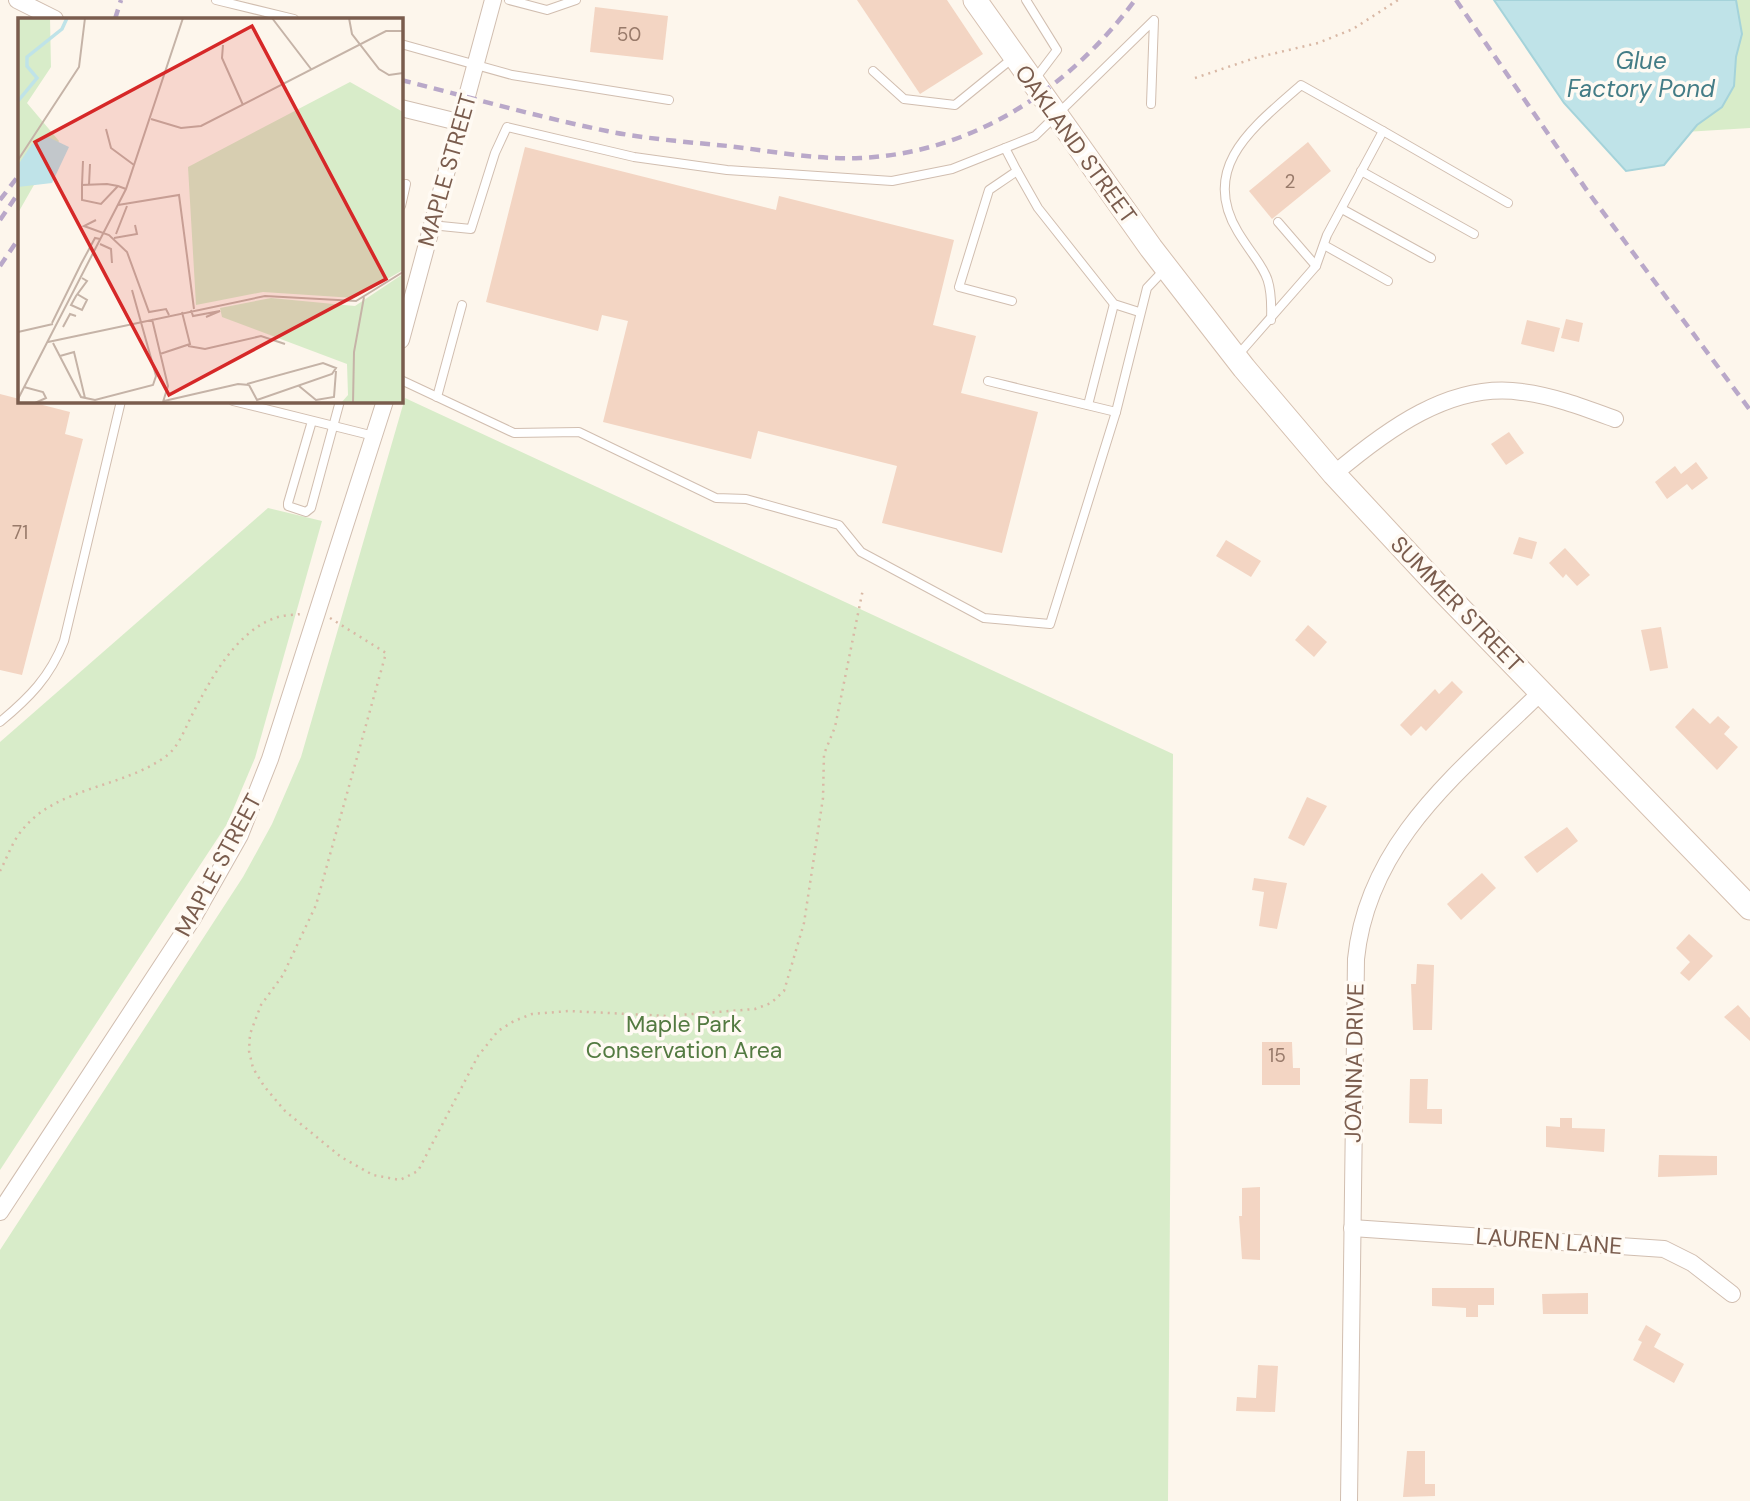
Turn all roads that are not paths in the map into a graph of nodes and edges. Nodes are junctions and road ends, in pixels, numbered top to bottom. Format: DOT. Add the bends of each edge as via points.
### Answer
graph roads {
  1 [pos="17,0"];
  2 [pos="216,0"];
  3 [pos="492,0"];
  4 [pos="509,0"];
  5 [pos="576,0"];
  6 [pos="975,0"];
  7 [pos="1026,0"];
  8 [pos="53,18"];
  9 [pos="290,18"];
  10 [pos="402,44"];
  11 [pos="1014,57"];
  12 [pos="476,63"];
  13 [pos="873,71"];
  14 [pos="1032,83"];
  15 [pos="669,100"];
  16 [pos="1151,104"];
  17 [pos="402,107"];
  18 [pos="1055,117"];
  19 [pos="458,122"];
  20 [pos="1382,131"];
  21 [pos="1005,148"];
  22 [pos="1017,171"];
  23 [pos="1362,172"];
  24 [pos="406,184"];
  25 [pos="402,202"];
  26 [pos="1508,203"];
  27 [pos="1342,209"];
  28 [pos="1278,222"];
  29 [pos="431,225"];
  30 [pos="1474,234"];
  31 [pos="1324,245"];
  32 [pos="1431,258"];
  33 [pos="1316,266"];
  34 [pos="1173,277"];
  35 [pos="1388,282"];
  36 [pos="1012,301"];
  37 [pos="1114,303"];
  38 [pos="405,304"];
  39 [pos="462,305"];
  40 [pos="1139,312"];
  41 [pos="1270,320"];
  42 [pos="402,331"];
  43 [pos="1236,357"];
  44 [pos="402,380"];
  45 [pos="988,381"];
  46 [pos="436,397"];
  47 [pos="121,402"];
  48 [pos="237,402"];
  49 [pos="340,402"];
  50 [pos="385,402"];
  51 [pos="1088,405"];
  52 [pos="1116,412"];
  53 [pos="1615,419"];
  54 [pos="312,421"];
  55 [pos="334,427"];
  56 [pos="374,436"];
  57 [pos="1335,474"];
  58 [pos="1541,692"];
  59 [pos="0,722"];
  60 [pos="1750,908"];
  61 [pos="0,1212"];
  62 [pos="1352,1228"];
  63 [pos="1732,1294"];
  64 [pos="1349,1501"];
  1 -- 8 [label="street"];
  2 -- 9 [label="lane"];
  3 -- 12 [label="street, MAPLE STREET"];
  4 -- 5 [label="lane" via="547,10"];
  6 -- 11 [label="main road, OAKLAND STREET"];
  7 -- 14 [label="lane" via="1057,50"];
  10 -- 12 [label="lane"];
  11 -- 13 [label="lane" via="955,105 904,99"];
  11 -- 14 [label="main road, OAKLAND STREET"];
  12 -- 15 [label="lane" via="553,82"];
  12 -- 19 [label="street, MAPLE STREET"];
  14 -- 18 [label="main road, OAKLAND STREET"];
  16 -- 18 [label="lane" via="1154,20"];
  17 -- 19 [label="street"];
  18 -- 21 [label="lane" via="1035,136"];
  18 -- 34 [label="main road, OAKLAND STREET"];
  19 -- 29 [label="street, MAPLE STREET"];
  20 -- 23 [label="lane"];
  20 -- 26 [label="lane"];
  20 -- 41 [label="lane" via="1301,85 1246,135 1233,156 1225,181 1225,205 1238,232 1266,269 1272,290"];
  21 -- 22 [label="lane"];
  21 -- 29 [label="lane" via="952,169 892,181 727,170 634,157 507,127 471,229"];
  22 -- 36 [label="lane" via="989,190 959,287"];
  22 -- 37 [label="lane" via="1038,208"];
  23 -- 27 [label="lane"];
  23 -- 30 [label="lane"];
  24 -- 25 [label="lane"];
  27 -- 31 [label="lane"];
  27 -- 32 [label="lane"];
  28 -- 33 [label="lane"];
  29 -- 38 [label="street, MAPLE STREET"];
  31 -- 33 [label="lane"];
  31 -- 35 [label="lane"];
  33 -- 41 [label="lane"];
  34 -- 40 [label="lane" via="1147,288"];
  34 -- 43 [label="main road, SUMMER STREET"];
  37 -- 40 [label="lane"];
  37 -- 51 [label="lane"];
  38 -- 42 [label="street, MAPLE STREET"];
  39 -- 46 [label="lane"];
  40 -- 52 [label="lane"];
  41 -- 43 [label="lane"];
  43 -- 57 [label="main road, SUMMER STREET"];
  44 -- 46 [label="lane"];
  45 -- 51 [label="lane"];
  46 -- 52 [label="lane" via="514,433 579,432 716,498 746,499 839,525 861,552 984,618 1049,624"];
  47 -- 59 [label="lane" via="64,641 43,682"];
  48 -- 54 [label="lane"];
  49 -- 55 [label="lane"];
  50 -- 56 [label="street, MAPLE STREET"];
  51 -- 52 [label="lane"];
  53 -- 57 [label="street" via="1520,391 1469,396 1385,433"];
  54 -- 55 [label="lane"];
  54 -- 55 [label="lane" via="288,503 291,508 306,512 311,508"];
  55 -- 56 [label="lane"];
  56 -- 61 [label="street, MAPLE STREET" via="270,760 240,835 192,918"];
  57 -- 58 [label="main road, SUMMER STREET"];
  58 -- 60 [label="main road, SUMMER STREET"];
  58 -- 62 [label="street, JOANNA DRIVE" via="1418,815 1388,858 1367,900 1356,960"];
  62 -- 63 [label="street, LAUREN LANE" via="1664,1250 1692,1263"];
  62 -- 64 [label="street, JOANNA DRIVE"];
}
